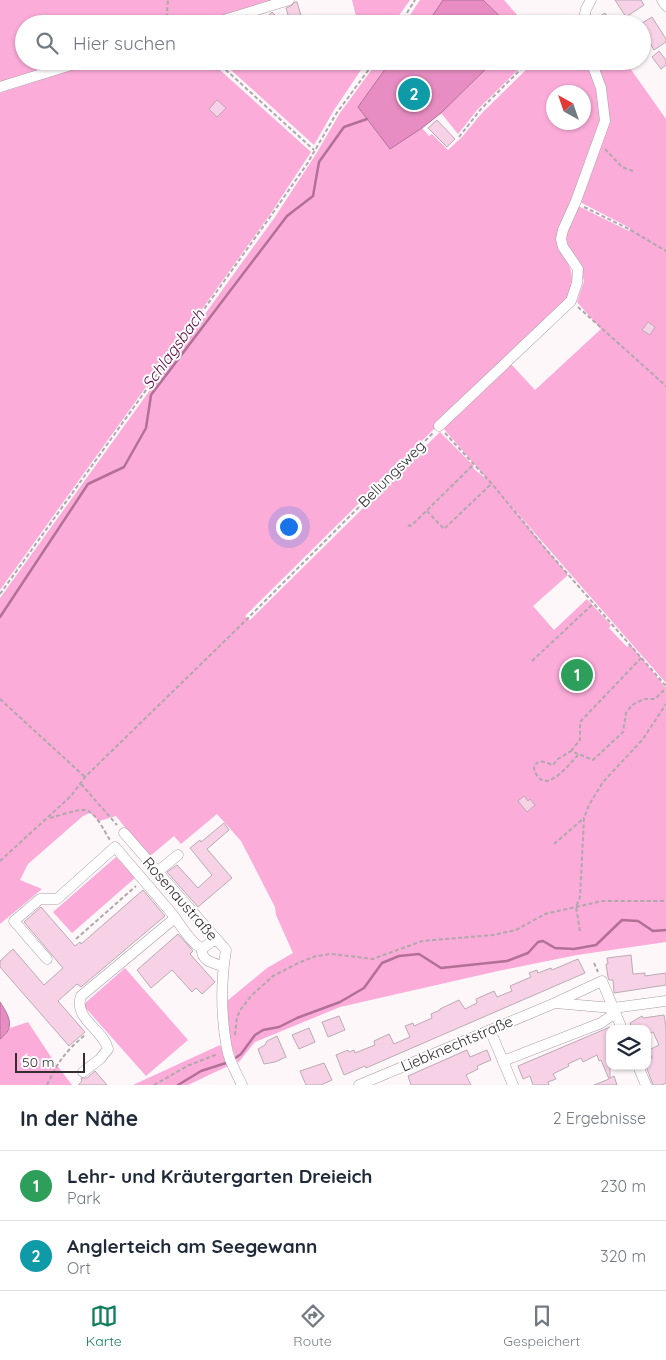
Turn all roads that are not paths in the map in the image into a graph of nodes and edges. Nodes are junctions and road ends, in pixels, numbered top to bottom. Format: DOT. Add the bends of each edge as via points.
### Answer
graph roads {
  1 [pos="289,0"];
  2 [pos="662,0"];
  3 [pos="588,1"];
  4 [pos="666,6"];
  5 [pos="240,15"];
  6 [pos="585,15"];
  7 [pos="55,70"];
  8 [pos="594,70"];
  9 [pos="0,87"];
  10 [pos="439,426"];
  11 [pos="124,833"];
  12 [pos="178,855"];
  13 [pos="157,872"];
  14 [pos="175,918"];
  15 [pos="218,941"];
  16 [pos="202,949"];
  17 [pos="47,960"];
  18 [pos="223,966"];
  19 [pos="666,1002"];
  20 [pos="554,1003"];
  21 [pos="613,1008"];
  22 [pos="620,1025"];
  23 [pos="490,1030"];
  24 [pos="503,1061"];
  25 [pos="640,1070"];
  26 [pos="83,1072"];
  27 [pos="376,1082"];
  28 [pos="242,1085"];
  29 [pos="359,1085"];
  30 [pos="514,1085"];
  31 [pos="646,1085"];
  1 -- 5 [label="street"];
  2 -- 4 [label="street"];
  3 -- 6 [label="street"];
  7 -- 9 [label="street"];
  8 -- 10 [label="street" via="601,88 605,121 561,239 578,269 571,301"];
  11 -- 13 [label="street, Rosenaustraße"];
  12 -- 13 [label="street"];
  13 -- 15 [label="street, Rosenaustraße"];
  14 -- 16 [label="street"];
  14 -- 17 [label="street" via="115,847 57,899 40,899 14,922"];
  14 -- 26 [label="street" via="81,996 80,1012 106,1042 108,1049"];
  15 -- 16 [label="street"];
  15 -- 18 [label="street, Rosenaustraße" via="226,950"];
  16 -- 18 [label="street" via="204,959"];
  18 -- 28 [label="street, Rosenaustraße" via="227,1049"];
  19 -- 21 [label="street, Liebknechtstraße"];
  20 -- 21 [label="street, Liebknechtstraße"];
  20 -- 21 [label="street, Liebknechtstraße" via="602,981"];
  20 -- 23 [label="street, Liebknechtstraße"];
  21 -- 22 [label="street"];
  21 -- 24 [label="street" via="611,1016 601,1022"];
  23 -- 24 [label="street"];
  23 -- 27 [label="street, Liebknechtstraße"];
  24 -- 30 [label="street"];
  25 -- 31 [label="street"];
  27 -- 29 [label="street, Liebknechtstraße"];
}
